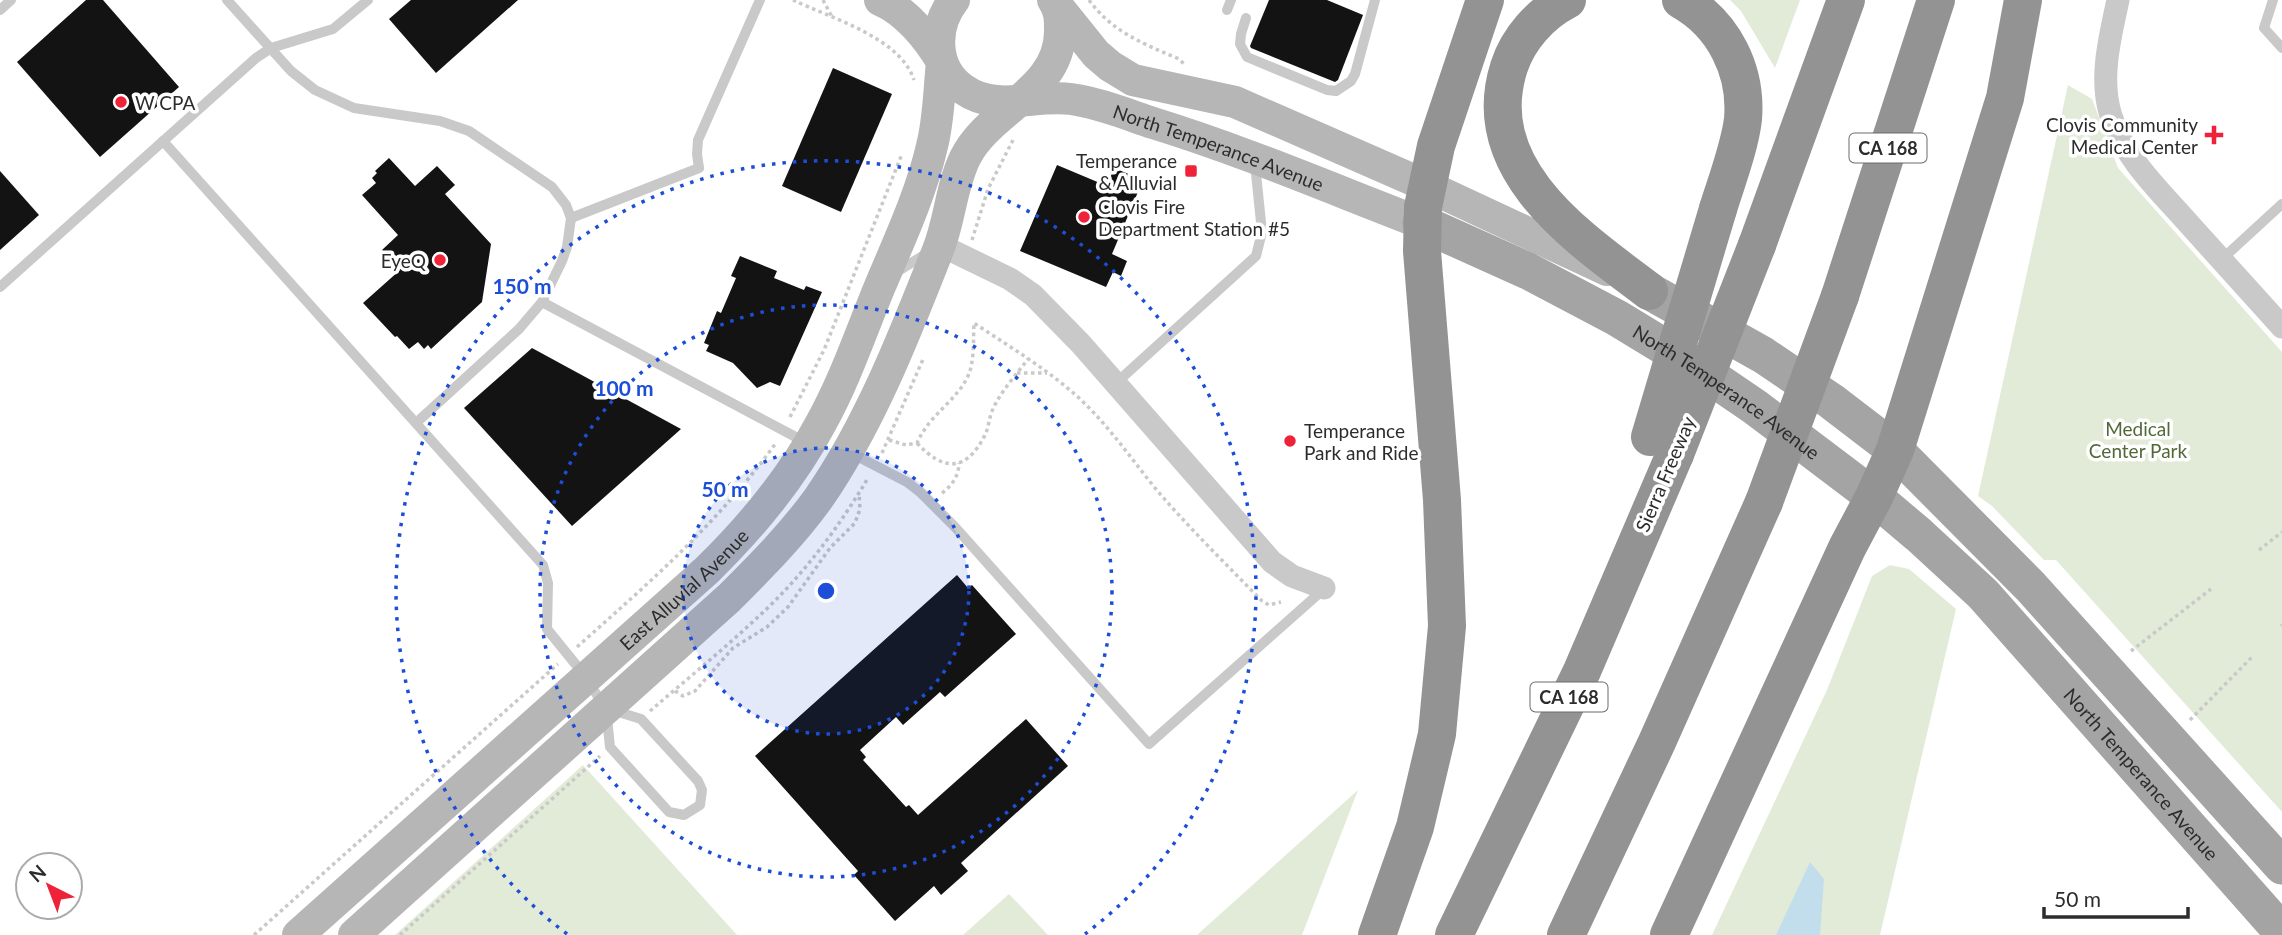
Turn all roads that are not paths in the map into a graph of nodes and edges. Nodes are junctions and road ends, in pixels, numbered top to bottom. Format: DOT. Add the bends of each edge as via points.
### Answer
graph roads {
  1 [pos="11,0"];
  2 [pos="227,0"];
  3 [pos="368,0"];
  4 [pos="760,0"];
  5 [pos="880,0"];
  6 [pos="954,0"];
  7 [pos="1375,0"];
  8 [pos="1485,0"];
  9 [pos="1567,0"];
  10 [pos="1681,0"];
  11 [pos="1846,0"];
  12 [pos="1936,0"];
  13 [pos="2023,0"];
  14 [pos="2118,0"];
  15 [pos="2273,0"];
  16 [pos="1058,3"];
  17 [pos="0,10"];
  18 [pos="1246,18"];
  19 [pos="271,48"];
  20 [pos="2282,48"];
  21 [pos="942,62"];
  22 [pos="1118,92"];
  23 [pos="1018,117"];
  24 [pos="163,141"];
  25 [pos="1254,157"];
  26 [pos="1427,186"];
  27 [pos="2282,204"];
  28 [pos="571,218"];
  29 [pos="1421,223"];
  30 [pos="940,245"];
  31 [pos="2221,260"];
  32 [pos="882,282"];
  33 [pos="0,287"];
  34 [pos="1649,291"];
  35 [pos="542,302"];
  36 [pos="2282,327"];
  37 [pos="1115,384"];
  38 [pos="416,423"];
  39 [pos="797,437"];
  40 [pos="1662,446"];
  41 [pos="1895,450"];
  42 [pos="847,451"];
  43 [pos="1874,497"];
  44 [pos="1324,588"];
  45 [pos="577,667"];
  46 [pos="606,709"];
  47 [pos="2282,866"];
  48 [pos="2282,932"];
  49 [pos="298,935"];
  50 [pos="354,935"];
  51 [pos="1377,935"];
  52 [pos="1454,935"];
  53 [pos="1566,935"];
  54 [pos="1670,935"];
  1 -- 17 [label="lane"];
  2 -- 19 [label="lane"];
  3 -- 19 [label="lane" via="332,29"];
  4 -- 28 [label="lane" via="698,139 699,168"];
  5 -- 21 [label="street" via="921,33"];
  6 -- 21 [label="street, East Alluvial Avenue" via="940,26"];
  7 -- 18 [label="lane" via="1355,74 1336,91 1247,57 1240,44"];
  8 -- 26 [label="highway"];
  9 -- 34 [label="highway" via="1526,34 1510,63 1503,96 1511,148 1538,197 1561,222"];
  10 -- 40 [label="highway, bridge" via="1704,16 1729,48 1742,87 1742,122"];
  11 -- 40 [label="highway, Sierra Freeway, bridge" via="1757,245"];
  12 -- 53 [label="highway, CA 168, bridge" via="1840,296 1764,502"];
  13 -- 41 [label="highway" via="2006,98"];
  14 -- 31 [label="street" via="2106,76 2110,114 2122,144"];
  15 -- 20 [label="lane" via="2264,27"];
  16 -- 22 [label="street, North Temperance Avenue"];
  16 -- 23 [label="street, East Alluvial Avenue" via="1059,50"];
  19 -- 24 [label="lane"];
  19 -- 28 [label="lane" via="303,81 344,105 440,121 469,131 552,187"];
  21 -- 23 [label="street, North Temperance Avenue" via="956,83"];
  21 -- 32 [label="street, East Alluvial Avenue" via="932,148"];
  22 -- 23 [label="street, North Temperance Avenue" via="1089,103 1060,98"];
  22 -- 25 [label="street, North Temperance Avenue"];
  22 -- 26 [label="street, North Temperance Avenue" via="1145,83 1235,102"];
  23 -- 30 [label="street, East Alluvial Avenue" via="982,133 966,155"];
  24 -- 33 [label="lane"];
  24 -- 38 [label="lane"];
  25 -- 29 [label="street, North Temperance Avenue"];
  25 -- 37 [label="lane" via="1262,232 1256,256"];
  26 -- 29 [label="highway"];
  26 -- 34 [label="street, North Temperance Avenue"];
  27 -- 31 [label="lane"];
  28 -- 35 [label="lane" via="562,261"];
  29 -- 43 [label="main road, North Temperance Avenue" via="1618,318 1755,407"];
  29 -- 51 [label="highway" via="1447,626 1437,734 1415,827"];
  30 -- 32 [label="lane"];
  30 -- 37 [label="street" via="1028,290"];
  30 -- 42 [label="street, East Alluvial Avenue"];
  31 -- 36 [label="street"];
  32 -- 39 [label="street, East Alluvial Avenue" via="832,402"];
  34 -- 41 [label="main road, North Temperance Avenue" via="1763,355"];
  35 -- 38 [label="lane" via="519,329"];
  35 -- 39 [label="lane"];
  37 -- 44 [label="street" via="1272,562 1292,576"];
  38 -- 45 [label="lane" via="543,565 548,583 546,625"];
  39 -- 45 [label="street, East Alluvial Avenue" via="765,508 732,546"];
  40 -- 52 [label="highway, CA 168" via="1582,671"];
  41 -- 43 [label="highway"];
  41 -- 47 [label="main road, North Temperance Avenue" via="2031,587"];
  42 -- 44 [label="lane" via="907,482 932,504 1149,744"];
  42 -- 46 [label="street, East Alluvial Avenue" via="819,497 774,554"];
  43 -- 48 [label="main road, North Temperance Avenue" via="1983,594"];
  43 -- 54 [label="highway"];
  45 -- 46 [label="lane"];
  45 -- 49 [label="street, East Alluvial Avenue"];
  46 -- 46 [label="lane" via="610,747 669,812 684,815 695,810 702,798 698,781 641,719"];
  46 -- 50 [label="street, East Alluvial Avenue"];
}
